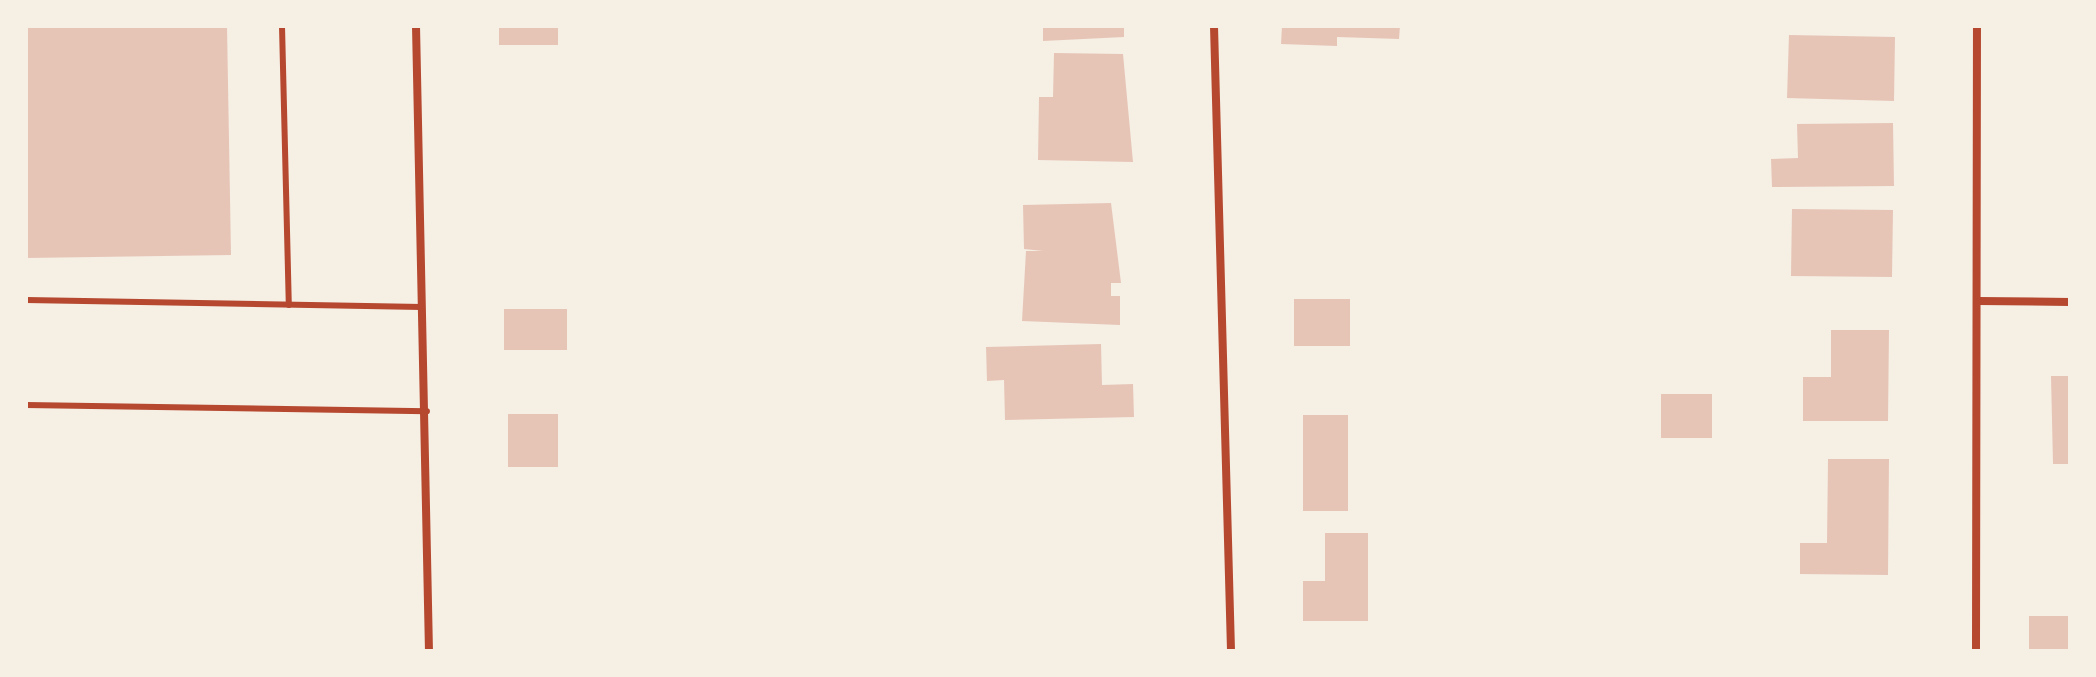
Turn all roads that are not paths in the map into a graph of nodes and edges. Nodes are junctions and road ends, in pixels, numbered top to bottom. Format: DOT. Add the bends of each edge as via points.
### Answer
graph roads {
  1 [pos="282,26"];
  2 [pos="416,26"];
  3 [pos="1214,26"];
  4 [pos="1977,26"];
  5 [pos="26,300"];
  6 [pos="1978,301"];
  7 [pos="2070,302"];
  8 [pos="289,305"];
  9 [pos="423,307"];
  10 [pos="26,405"];
  11 [pos="427,411"];
  12 [pos="429,651"];
  13 [pos="1231,651"];
  14 [pos="1976,651"];
  1 -- 8 [label="lane"];
  2 -- 9 [label="street"];
  3 -- 13 [label="street"];
  4 -- 6 [label="street"];
  5 -- 8 [label="lane"];
  6 -- 7 [label="street"];
  6 -- 14 [label="street"];
  8 -- 9 [label="lane"];
  9 -- 11 [label="street"];
  10 -- 11 [label="lane"];
  11 -- 12 [label="street"];
}
